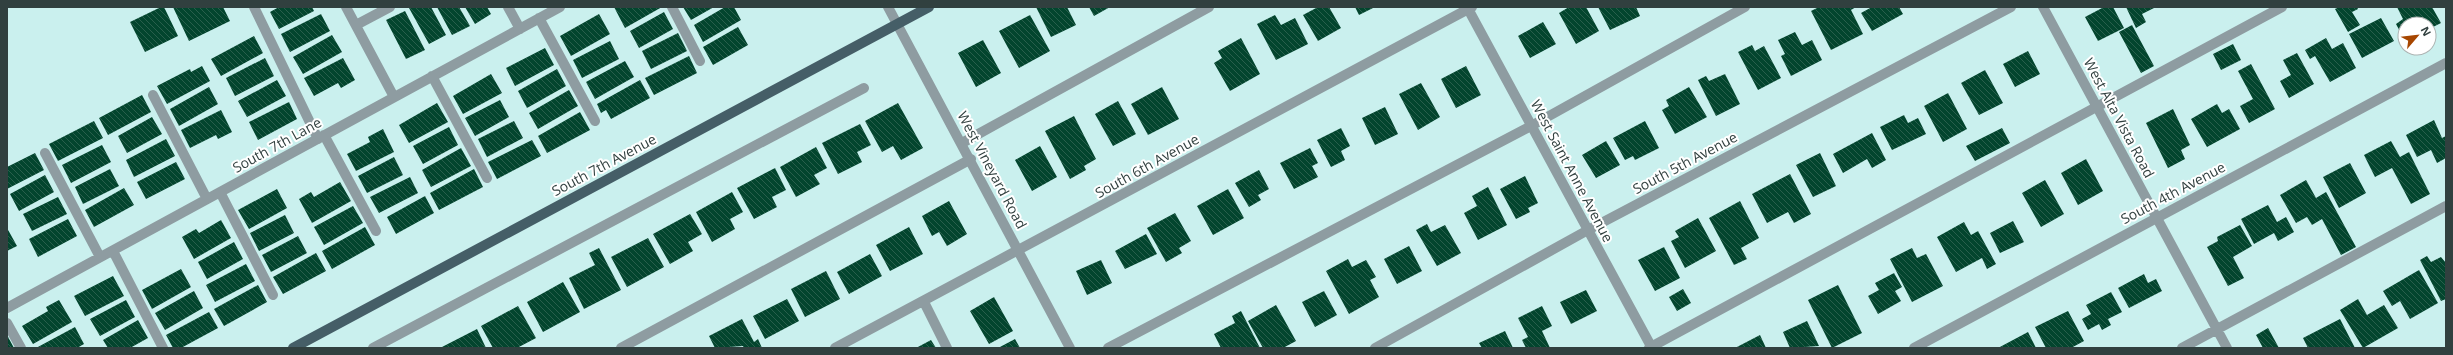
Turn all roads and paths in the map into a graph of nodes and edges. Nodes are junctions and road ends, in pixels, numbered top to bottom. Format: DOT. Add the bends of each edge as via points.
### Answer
graph roads {
  1 [pos="254,7"];
  2 [pos="346,7"];
  3 [pos="390,7"];
  4 [pos="508,7"];
  5 [pos="560,7"];
  6 [pos="672,7"];
  7 [pos="888,7"];
  8 [pos="929,7"];
  9 [pos="1209,7"];
  10 [pos="1745,7"];
  11 [pos="2011,7"];
  12 [pos="2044,7"];
  13 [pos="2282,7"];
  14 [pos="1469,8"];
  15 [pos="539,18"];
  16 [pos="897,24"];
  17 [pos="356,25"];
  18 [pos="520,29"];
  19 [pos="700,61"];
  20 [pos="2446,63"];
  21 [pos="432,76"];
  22 [pos="864,88"];
  23 [pos="153,94"];
  24 [pos="394,98"];
  25 [pos="2096,106"];
  26 [pos="595,121"];
  27 [pos="1531,126"];
  28 [pos="321,137"];
  29 [pos="962,143"];
  30 [pos="45,153"];
  31 [pos="971,159"];
  32 [pos="488,178"];
  33 [pos="220,192"];
  34 [pos="207,199"];
  35 [pos="2446,206"];
  36 [pos="2157,218"];
  37 [pos="1588,230"];
  38 [pos="376,231"];
  39 [pos="113,251"];
  40 [pos="1020,251"];
  41 [pos="100,257"];
  42 [pos="273,295"];
  43 [pos="924,302"];
  44 [pos="7,308"];
  45 [pos="7,323"];
  46 [pos="2217,329"];
  47 [pos="1651,347"];
  48 [pos="21,348"];
  49 [pos="163,348"];
  50 [pos="293,348"];
  51 [pos="373,348"];
  52 [pos="621,348"];
  53 [pos="835,348"];
  54 [pos="948,348"];
  55 [pos="1070,348"];
  56 [pos="1108,348"];
  57 [pos="1375,348"];
  58 [pos="1914,348"];
  59 [pos="2182,348"];
  60 [pos="2227,348"];
  1 -- 28 [label="street"];
  2 -- 17 [label="street"];
  3 -- 17 [label="street"];
  4 -- 18 [label="street"];
  5 -- 15 [label="street, South 7th Lane"];
  6 -- 19 [label="street"];
  7 -- 16 [label="street, West Vineyard Road"];
  8 -- 16 [label="main road, South 7th Avenue"];
  9 -- 29 [label="street"];
  10 -- 27 [label="street"];
  11 -- 37 [label="street, South 5th Avenue"];
  12 -- 25 [label="street, West Alta Vista Road"];
  13 -- 25 [label="street"];
  14 -- 27 [label="street, West Saint Anne Avenue"];
  14 -- 40 [label="street, South 6th Avenue"];
  15 -- 18 [label="street, South 7th Lane"];
  15 -- 26 [label="street"];
  16 -- 29 [label="street, West Vineyard Road"];
  16 -- 50 [label="main road, South 7th Avenue"];
  17 -- 24 [label="street"];
  18 -- 21 [label="street, South 7th Lane"];
  20 -- 36 [label="street, South 4th Avenue"];
  21 -- 24 [label="street, South 7th Lane"];
  21 -- 32 [label="street"];
  22 -- 51 [label="street"];
  23 -- 34 [label="street"];
  24 -- 28 [label="street, South 7th Lane"];
  25 -- 36 [label="street, West Alta Vista Road"];
  25 -- 47 [label="street"];
  27 -- 37 [label="street, West Saint Anne Avenue"];
  27 -- 56 [label="street"];
  28 -- 33 [label="street, South 7th Lane"];
  28 -- 38 [label="street"];
  29 -- 31 [label="street, West Vineyard Road"];
  30 -- 41 [label="street"];
  31 -- 40 [label="street, West Vineyard Road"];
  31 -- 52 [label="street"];
  33 -- 34 [label="street, South 7th Lane"];
  33 -- 42 [label="street"];
  34 -- 39 [label="street, South 7th Lane"];
  35 -- 46 [label="street"];
  36 -- 46 [label="street, West Alta Vista Road"];
  36 -- 58 [label="street, South 4th Avenue"];
  37 -- 47 [label="street, West Saint Anne Avenue"];
  37 -- 57 [label="street, South 5th Avenue"];
  39 -- 41 [label="street, South 7th Lane"];
  39 -- 49 [label="street"];
  40 -- 43 [label="street, South 6th Avenue"];
  40 -- 55 [label="street, West Vineyard Road"];
  41 -- 44 [label="street, South 7th Lane"];
  43 -- 53 [label="street, South 6th Avenue"];
  43 -- 54 [label="street"];
  45 -- 48 [label="street"];
  46 -- 59 [label="street"];
  46 -- 60 [label="street, West Alta Vista Road"];
}
